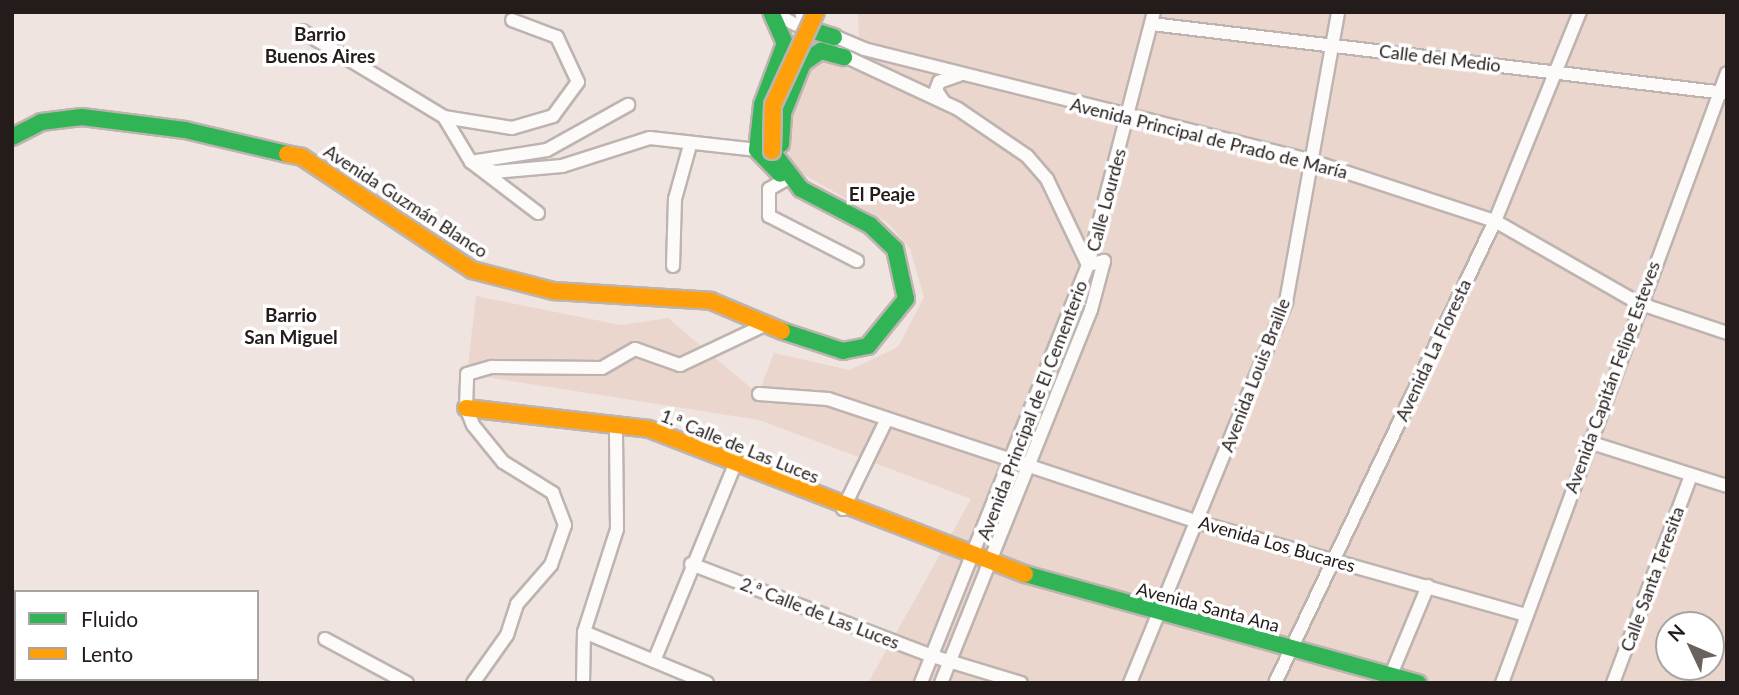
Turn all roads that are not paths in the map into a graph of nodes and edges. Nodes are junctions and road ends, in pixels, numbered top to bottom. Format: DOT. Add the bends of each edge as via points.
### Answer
graph roads {
  1 [pos="772,12"];
  2 [pos="802,12"];
  3 [pos="1338,12"];
  4 [pos="1580,12"];
  5 [pos="1153,18"];
  6 [pos="512,20"];
  7 [pos="811,27"];
  8 [pos="302,31"];
  9 [pos="834,37"];
  10 [pos="1332,44"];
  11 [pos="844,57"];
  12 [pos="1555,72"];
  13 [pos="1727,74"];
  14 [pos="966,75"];
  15 [pos="1723,92"];
  16 [pos="946,104"];
  17 [pos="628,105"];
  18 [pos="444,117"];
  19 [pos="1130,118"];
  20 [pos="12,136"];
  21 [pos="690,145"];
  22 [pos="764,151"];
  23 [pos="1312,161"];
  24 [pos="471,162"];
  25 [pos="790,177"];
  26 [pos="538,213"];
  27 [pos="1494,221"];
  28 [pos="857,261"];
  29 [pos="1088,265"];
  30 [pos="673,266"];
  31 [pos="1638,303"];
  32 [pos="769,323"];
  33 [pos="1727,333"];
  34 [pos="759,394"];
  35 [pos="466,408"];
  36 [pos="886,421"];
  37 [pos="616,429"];
  38 [pos="1589,442"];
  39 [pos="1014,463"];
  40 [pos="736,464"];
  41 [pos="1029,469"];
  42 [pos="1691,475"];
  43 [pos="1727,486"];
  44 [pos="843,509"];
  45 [pos="1197,522"];
  46 [pos="983,558"];
  47 [pos="1330,559"];
  48 [pos="691,564"];
  49 [pos="1428,586"];
  50 [pos="1526,614"];
  51 [pos="1156,615"];
  52 [pos="584,632"];
  53 [pos="325,639"];
  54 [pos="1289,649"];
  55 [pos="932,656"];
  56 [pos="653,661"];
  57 [pos="949,662"];
  58 [pos="1390,679"];
  59 [pos="407,683"];
  60 [pos="473,683"];
  61 [pos="583,683"];
  62 [pos="707,683"];
  63 [pos="921,683"];
  64 [pos="941,683"];
  65 [pos="1021,683"];
  66 [pos="1130,683"];
  67 [pos="1275,683"];
  68 [pos="1418,683"];
  69 [pos="1502,683"];
  70 [pos="1613,683"];
  1 -- 7 [label="street, Avenida Principal de El Cementerio"];
  1 -- 22 [label="street" via="785,31 785,48 762,105"];
  2 -- 7 [label="street"];
  3 -- 10 [label="street, Avenida Louis Braille"];
  4 -- 12 [label="street, Avenida La Floresta"];
  5 -- 10 [label="street, Calle del Medio"];
  5 -- 19 [label="street, Calle Lourdes"];
  6 -- 18 [label="street" via="557,37 578,82 571,99 553,116 512,128"];
  7 -- 9 [label="street"];
  7 -- 11 [label="street, Avenida Principal de El Cementerio"];
  7 -- 22 [label="street, bridge" via="773,105"];
  8 -- 18 [label="street" via="390,90"];
  9 -- 14 [label="street, Avenida Principal de Prado de María"];
  10 -- 12 [label="street, Calle del Medio"];
  10 -- 23 [label="street, Avenida Louis Braille"];
  11 -- 16 [label="street, Avenida Principal de El Cementerio"];
  11 -- 25 [label="street" via="814,53 793,83 780,135"];
  12 -- 15 [label="street, Calle del Medio"];
  12 -- 27 [label="street, Avenida La Floresta"];
  13 -- 15 [label="street, Avenida Capitán Felipe Esteves"];
  14 -- 16 [label="street" via="939,82 936,90"];
  14 -- 19 [label="street, Avenida Principal de Prado de María"];
  15 -- 31 [label="street, Avenida Capitán Felipe Esteves"];
  16 -- 29 [label="street, Avenida Principal de El Cementerio" via="1001,136 1040,171"];
  17 -- 24 [label="street" via="547,150"];
  18 -- 24 [label="street"];
  19 -- 23 [label="street, Avenida Principal de Prado de María"];
  19 -- 29 [label="street, Calle Lourdes"];
  20 -- 32 [label="street, Avenida Guzmán Blanco" via="41,122 82,117 185,130 302,158 472,270 554,291 711,301"];
  21 -- 22 [label="street"];
  21 -- 24 [label="street" via="650,138 529,173 494,172"];
  21 -- 30 [label="street" via="675,199"];
  22 -- 25 [label="street, Avenida Guzmán Blanco"];
  23 -- 27 [label="street, Avenida Principal de Prado de María"];
  23 -- 45 [label="street, Avenida Louis Braille" via="1286,302"];
  24 -- 26 [label="street"];
  25 -- 28 [label="street" via="769,189 769,216"];
  25 -- 32 [label="street, Avenida Guzmán Blanco" via="809,195 883,236 901,263 906,299 888,329 855,351 816,345"];
  27 -- 31 [label="street, Avenida Principal de Prado de María"];
  27 -- 47 [label="street, Avenida La Floresta"];
  29 -- 39 [label="street, Avenida Principal de El Cementerio"];
  29 -- 41 [label="street" via="1104,261"];
  31 -- 33 [label="street, Avenida Principal de Prado de María"];
  31 -- 38 [label="street, Avenida Capitán Felipe Esteves"];
  32 -- 35 [label="street" via="680,365 635,349 602,368 477,368 467,374"];
  34 -- 36 [label="street, Avenida Los Bucares" via="828,400"];
  35 -- 37 [label="street, 1.ª Calle de Las Luces"];
  35 -- 60 [label="street" via="503,462 553,493 565,525 551,565 517,604 507,635"];
  36 -- 39 [label="street, Avenida Los Bucares"];
  36 -- 44 [label="street"];
  37 -- 40 [label="street, 1.ª Calle de Las Luces" via="649,429"];
  37 -- 52 [label="street" via="617,529"];
  38 -- 42 [label="street"];
  38 -- 50 [label="street, Avenida Capitán Felipe Esteves"];
  39 -- 41 [label="street, Avenida Los Bucares"];
  39 -- 46 [label="street, Avenida Principal de El Cementerio"];
  40 -- 44 [label="street, 1.ª Calle de Las Luces"];
  40 -- 48 [label="street"];
  41 -- 45 [label="street, Avenida Los Bucares"];
  41 -- 46 [label="street"];
  42 -- 43 [label="street"];
  42 -- 70 [label="street, Calle Santa Teresita"];
  44 -- 46 [label="street, 1.ª Calle de Las Luces"];
  45 -- 47 [label="street, Avenida Los Bucares"];
  45 -- 51 [label="street, Avenida Louis Braille"];
  46 -- 51 [label="street, Avenida Santa Ana"];
  46 -- 55 [label="street, Avenida Principal de El Cementerio"];
  46 -- 57 [label="street"];
  47 -- 49 [label="street, Avenida Los Bucares"];
  47 -- 54 [label="street, Avenida La Floresta"];
  48 -- 55 [label="street, 2.ª Calle de Las Luces"];
  48 -- 56 [label="street"];
  49 -- 50 [label="street, Avenida Los Bucares"];
  49 -- 58 [label="street"];
  50 -- 69 [label="street, Avenida Capitán Felipe Esteves"];
  51 -- 54 [label="street, Avenida Santa Ana"];
  51 -- 66 [label="street, Avenida Louis Braille"];
  52 -- 56 [label="street"];
  52 -- 61 [label="street"];
  53 -- 59 [label="street"];
  54 -- 58 [label="street, Avenida Santa Ana"];
  54 -- 67 [label="street, Avenida La Floresta"];
  55 -- 57 [label="street, 2.ª Calle de Las Luces"];
  55 -- 63 [label="street, Avenida Principal de El Cementerio"];
  56 -- 62 [label="street"];
  57 -- 64 [label="street"];
  57 -- 65 [label="street, 2.ª Calle de Las Luces"];
  58 -- 68 [label="street, Avenida Santa Ana"];
}
